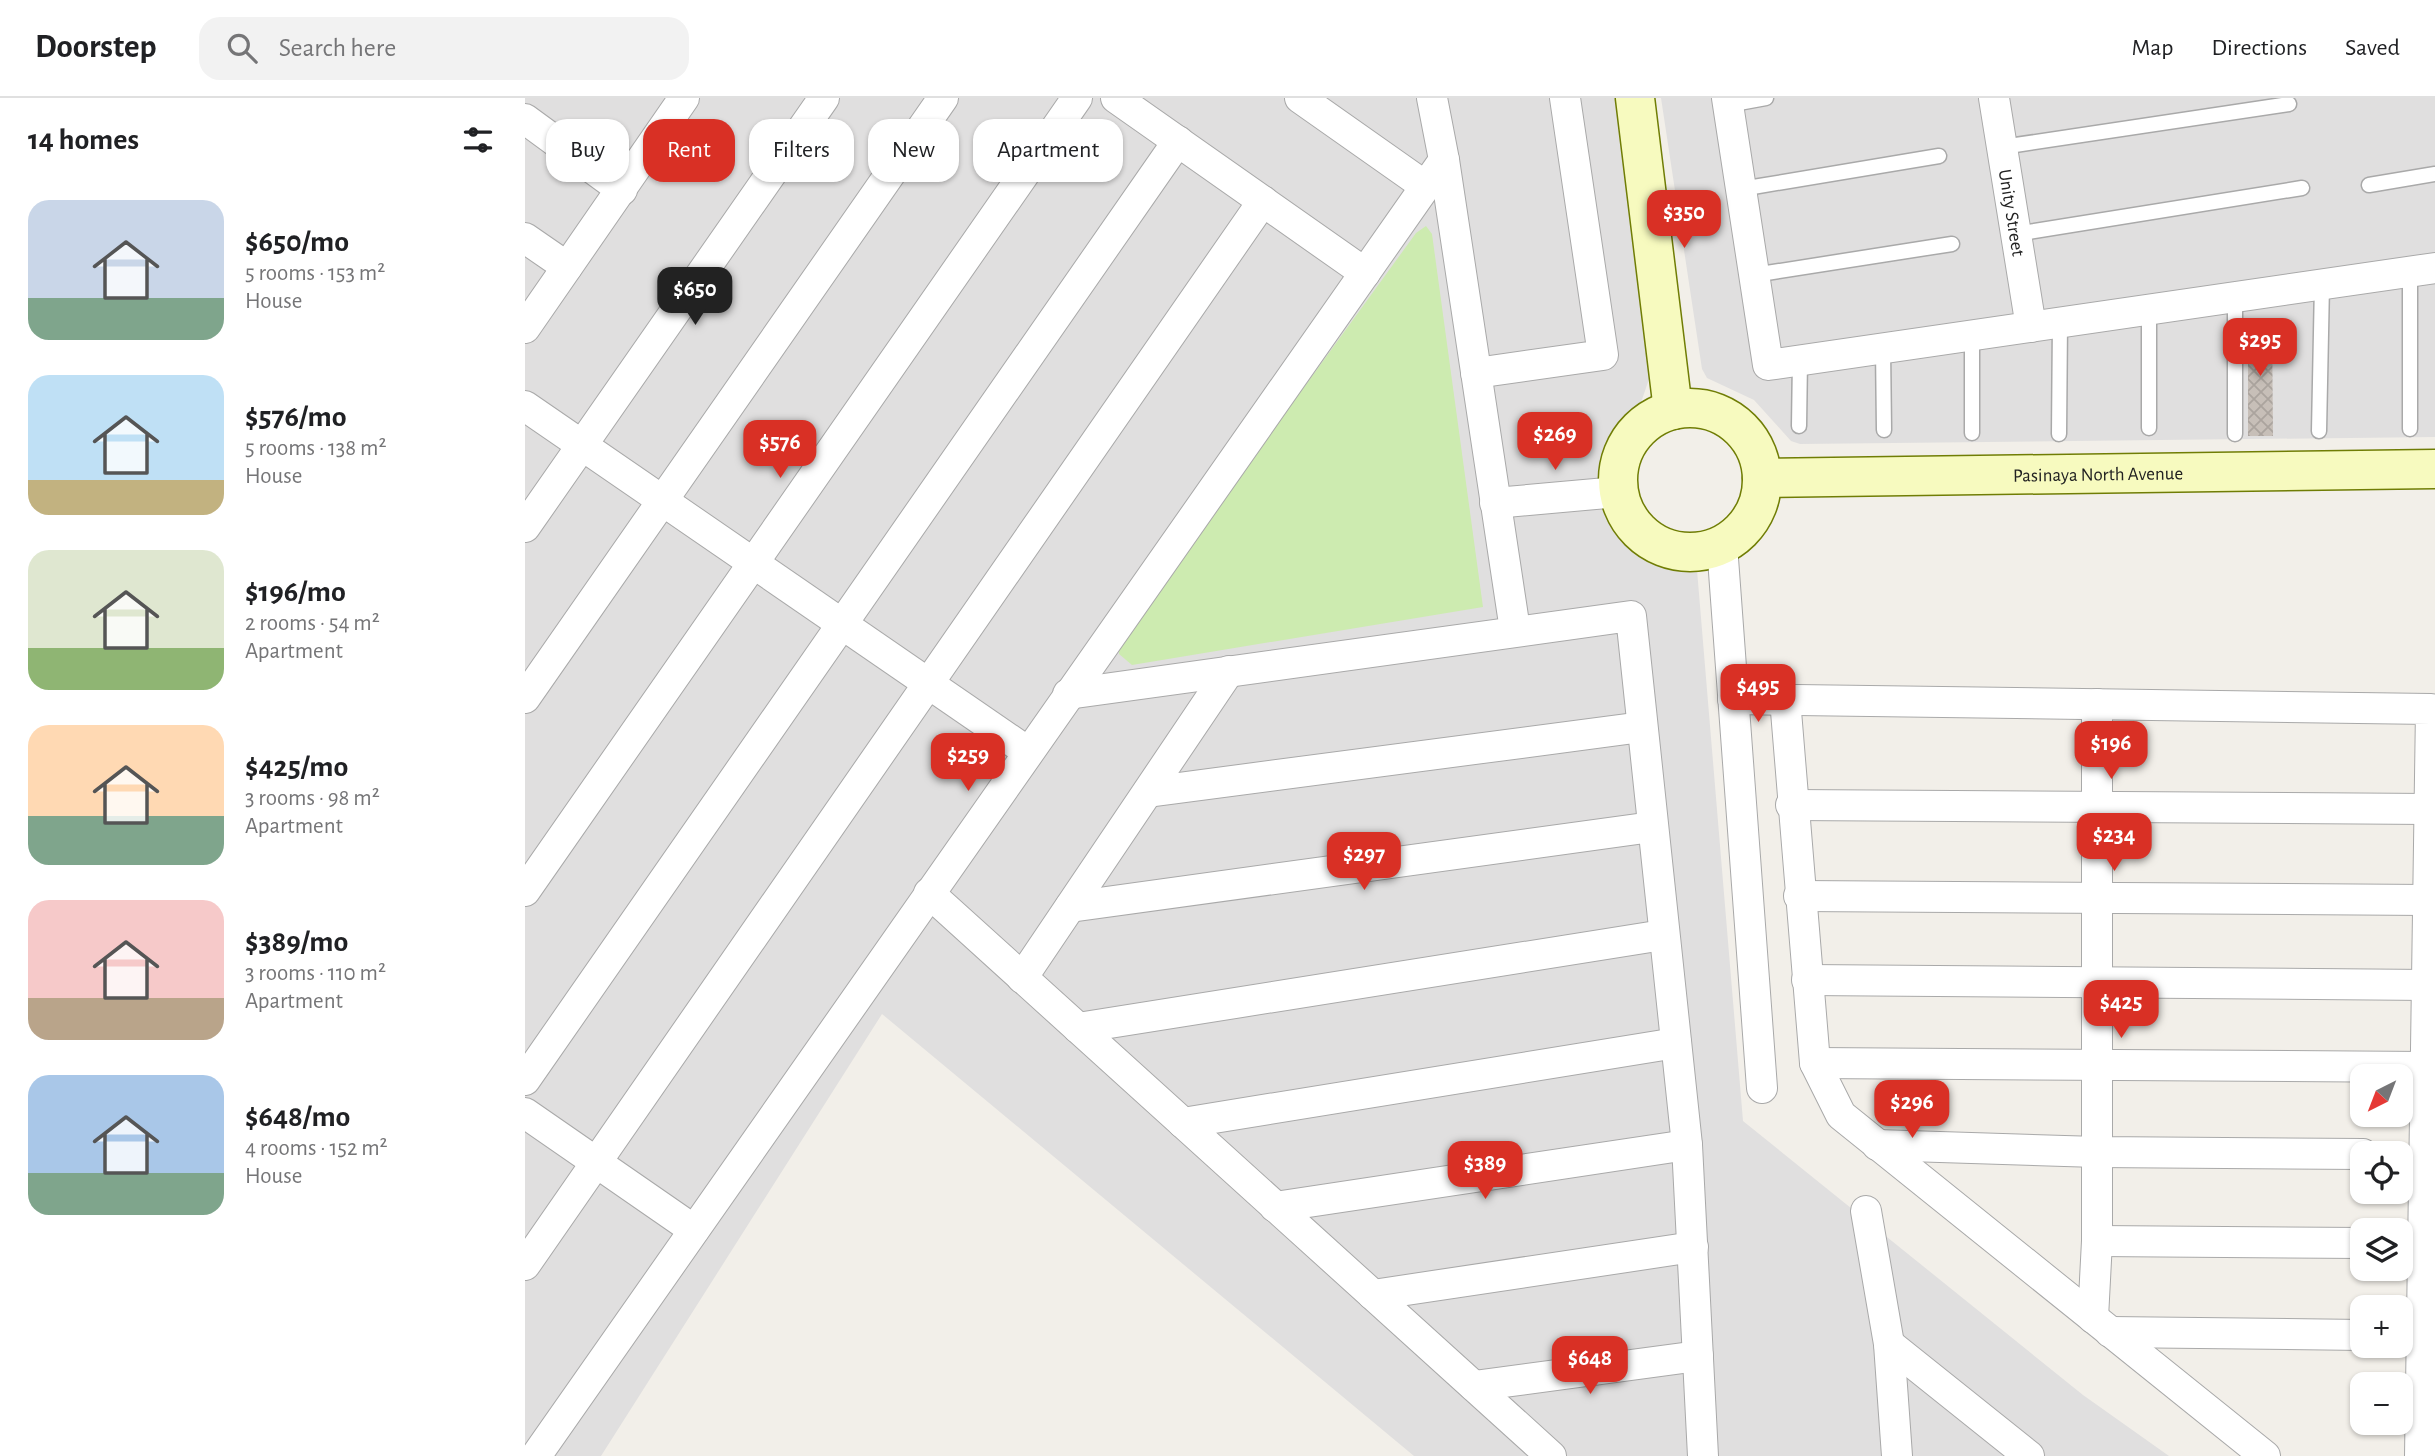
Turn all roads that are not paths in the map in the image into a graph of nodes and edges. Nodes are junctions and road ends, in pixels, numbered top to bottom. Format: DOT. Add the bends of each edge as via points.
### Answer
graph roads {
  1 [pos="684,98"];
  2 [pos="824,98"];
  3 [pos="943,98"];
  4 [pos="1077,98"];
  5 [pos="1116,98"];
  6 [pos="1300,98"];
  7 [pos="1432,98"];
  8 [pos="1565,98"];
  9 [pos="1635,98"];
  10 [pos="1766,98"];
  11 [pos="1994,98"];
  12 [pos="1728,101"];
  13 [pos="2289,104"];
  14 [pos="525,119"];
  15 [pos="1178,141"];
  16 [pos="2002,147"];
  17 [pos="1939,156"];
  18 [pos="1444,160"];
  19 [pos="2435,174"];
  20 [pos="2369,185"];
  21 [pos="1425,186"];
  22 [pos="2302,188"];
  23 [pos="1741,189"];
  24 [pos="622,190"];
  25 [pos="1263,201"];
  26 [pos="2017,234"];
  27 [pos="525,238"];
  28 [pos="1952,244"];
  29 [pos="567,267"];
  30 [pos="2422,270"];
  31 [pos="1365,273"];
  32 [pos="1754,275"];
  33 [pos="2322,284"];
  34 [pos="2235,297"];
  35 [pos="2149,310"];
  36 [pos="2045,325"];
  37 [pos="525,328"];
  38 [pos="1972,335"];
  39 [pos="1883,348"];
  40 [pos="1800,360"];
  41 [pos="1476,373"];
  42 [pos="525,406"];
  43 [pos="1673,410"];
  44 [pos="1799,426"];
  45 [pos="2149,428"];
  46 [pos="2410,429"];
  47 [pos="1884,430"];
  48 [pos="2319,432"];
  49 [pos="1972,433"];
  50 [pos="2059,434"];
  51 [pos="2235,434"];
  52 [pos="582,445"];
  53 [pos="2435,469"];
  54 [pos="1762,478"];
  55 [pos="1618,492"];
  56 [pos="663,500"];
  57 [pos="1495,503"];
  58 [pos="525,527"];
  59 [pos="1722,545"];
  60 [pos="753,563"];
  61 [pos="842,624"];
  62 [pos="1515,630"];
  63 [pos="1229,671"];
  64 [pos="928,684"];
  65 [pos="1068,694"];
  66 [pos="525,698"];
  67 [pos="1733,699"];
  68 [pos="1784,699"];
  69 [pos="2097,704"];
  70 [pos="1642,727"];
  71 [pos="1028,752"];
  72 [pos="1148,792"];
  73 [pos="1791,805"];
  74 [pos="2097,807"];
  75 [pos="2430,809"];
  76 [pos="1652,827"];
  77 [pos="525,891"];
  78 [pos="929,894"];
  79 [pos="1799,896"];
  80 [pos="2097,898"];
  81 [pos="2428,900"];
  82 [pos="1070,907"];
  83 [pos="1663,934"];
  84 [pos="1022,978"];
  85 [pos="1807,980"];
  86 [pos="2097,982"];
  87 [pos="2428,985"];
  88 [pos="1078,1028"];
  89 [pos="1676,1043"];
  90 [pos="1815,1063"];
  91 [pos="2097,1065"];
  92 [pos="2426,1067"];
  93 [pos="525,1080"];
  94 [pos="1762,1088"];
  95 [pos="525,1113"];
  96 [pos="1183,1123"];
  97 [pos="1687,1145"];
  98 [pos="1877,1145"];
  99 [pos="2097,1152"];
  100 [pos="2350,1154"];
  101 [pos="2413,1154"];
  102 [pos="596,1163"];
  103 [pos="1275,1207"];
  104 [pos="1866,1211"];
  105 [pos="694,1230"];
  106 [pos="2097,1241"];
  107 [pos="2350,1243"];
  108 [pos="1693,1247"];
  109 [pos="525,1265"];
  110 [pos="1373,1295"];
  111 [pos="2101,1325"];
  112 [pos="2350,1335"];
  113 [pos="1889,1344"];
  114 [pos="2413,1351"];
  115 [pos="1698,1356"];
  116 [pos="1474,1386"];
  117 [pos="536,1456"];
  118 [pos="1551,1456"];
  119 [pos="1703,1456"];
  120 [pos="1897,1456"];
  121 [pos="2029,1456"];
  122 [pos="2265,1456"];
  123 [pos="2420,1456"];
  1 -- 24 [label="street"];
  2 -- 52 [label="street"];
  3 -- 56 [label="street"];
  4 -- 60 [label="street"];
  5 -- 15 [label="street"];
  6 -- 21 [label="street"];
  7 -- 18 [label="street"];
  8 -- 41 [label="street" via="1603,355"];
  9 -- 43 [label="street"];
  10 -- 12 [label="lane"];
  11 -- 16 [label="street, Unity Street"];
  12 -- 23 [label="street"];
  13 -- 16 [label="lane"];
  14 -- 24 [label="street"];
  15 -- 25 [label="street"];
  15 -- 61 [label="street"];
  16 -- 26 [label="street, Unity Street"];
  17 -- 23 [label="lane"];
  18 -- 21 [label="street"];
  18 -- 41 [label="street"];
  19 -- 20 [label="lane"];
  21 -- 31 [label="street"];
  22 -- 26 [label="lane"];
  23 -- 32 [label="street"];
  24 -- 29 [label="street"];
  25 -- 31 [label="street"];
  25 -- 64 [label="street"];
  26 -- 36 [label="street, Unity Street"];
  27 -- 29 [label="street"];
  28 -- 32 [label="lane"];
  29 -- 37 [label="street"];
  30 -- 33 [label="street"];
  30 -- 46 [label="lane"];
  31 -- 65 [label="street"];
  32 -- 40 [label="street" via="1768,365"];
  33 -- 34 [label="street"];
  33 -- 48 [label="lane"];
  34 -- 35 [label="street"];
  34 -- 51 [label="lane"];
  35 -- 36 [label="street"];
  35 -- 45 [label="lane"];
  36 -- 38 [label="street"];
  36 -- 50 [label="lane"];
  38 -- 39 [label="street"];
  38 -- 49 [label="lane"];
  39 -- 40 [label="street"];
  39 -- 47 [label="lane"];
  40 -- 44 [label="lane"];
  41 -- 57 [label="street"];
  42 -- 52 [label="street"];
  43 -- 54 [label="street" via="1710,411 1741,429 1752,444"];
  43 -- 55 [label="street" via="1656,416 1630,439 1621,456"];
  52 -- 56 [label="street"];
  52 -- 58 [label="street"];
  53 -- 54 [label="street, Pasinaya North Avenue"];
  54 -- 59 [label="street" via="1754,513 1744,528"];
  55 -- 57 [label="street"];
  55 -- 59 [label="street" via="1633,525 1661,547 1697,552"];
  56 -- 60 [label="street"];
  56 -- 66 [label="street"];
  57 -- 62 [label="street"];
  59 -- 67 [label="street"];
  60 -- 61 [label="street"];
  60 -- 77 [label="street"];
  61 -- 64 [label="street"];
  61 -- 93 [label="street"];
  62 -- 63 [label="street"];
  62 -- 70 [label="street" via="1631,617"];
  63 -- 65 [label="street"];
  63 -- 72 [label="street"];
  64 -- 71 [label="street"];
  64 -- 102 [label="street"];
  65 -- 71 [label="street"];
  67 -- 68 [label="street"];
  67 -- 94 [label="street"];
  68 -- 69 [label="street"];
  68 -- 73 [label="street"];
  69 -- 74 [label="street"];
  69 -- 75 [label="street" via="2431,709"];
  70 -- 72 [label="street"];
  70 -- 76 [label="street"];
  71 -- 78 [label="street"];
  72 -- 82 [label="street"];
  73 -- 74 [label="street"];
  73 -- 79 [label="street"];
  74 -- 75 [label="street"];
  74 -- 80 [label="street"];
  75 -- 81 [label="street"];
  76 -- 82 [label="street"];
  76 -- 83 [label="street"];
  78 -- 84 [label="street"];
  78 -- 105 [label="street"];
  79 -- 80 [label="street"];
  79 -- 85 [label="street"];
  80 -- 81 [label="street"];
  80 -- 86 [label="street"];
  81 -- 87 [label="street"];
  82 -- 84 [label="street"];
  83 -- 88 [label="street"];
  83 -- 89 [label="street"];
  84 -- 88 [label="street"];
  85 -- 86 [label="street"];
  85 -- 90 [label="street"];
  86 -- 87 [label="street"];
  86 -- 91 [label="street"];
  87 -- 92 [label="street"];
  88 -- 96 [label="street"];
  89 -- 96 [label="street"];
  89 -- 97 [label="street"];
  90 -- 91 [label="street"];
  90 -- 98 [label="street" via="1841,1115"];
  91 -- 92 [label="street"];
  91 -- 99 [label="street"];
  92 -- 101 [label="street"];
  95 -- 102 [label="street"];
  96 -- 103 [label="street"];
  97 -- 103 [label="street"];
  97 -- 108 [label="street"];
  98 -- 99 [label="street"];
  98 -- 111 [label="street"];
  99 -- 100 [label="street"];
  99 -- 106 [label="street"];
  102 -- 105 [label="street"];
  102 -- 109 [label="street"];
  103 -- 110 [label="street"];
  104 -- 113 [label="street"];
  105 -- 117 [label="street"];
  106 -- 107 [label="street"];
  106 -- 111 [label="street"];
  108 -- 110 [label="street"];
  108 -- 115 [label="street"];
  110 -- 116 [label="street"];
  111 -- 112 [label="street"];
  111 -- 122 [label="street"];
  113 -- 120 [label="street"];
  113 -- 121 [label="street"];
  114 -- 123 [label="street"];
  115 -- 116 [label="street"];
  115 -- 119 [label="street"];
  116 -- 118 [label="street"];
}
